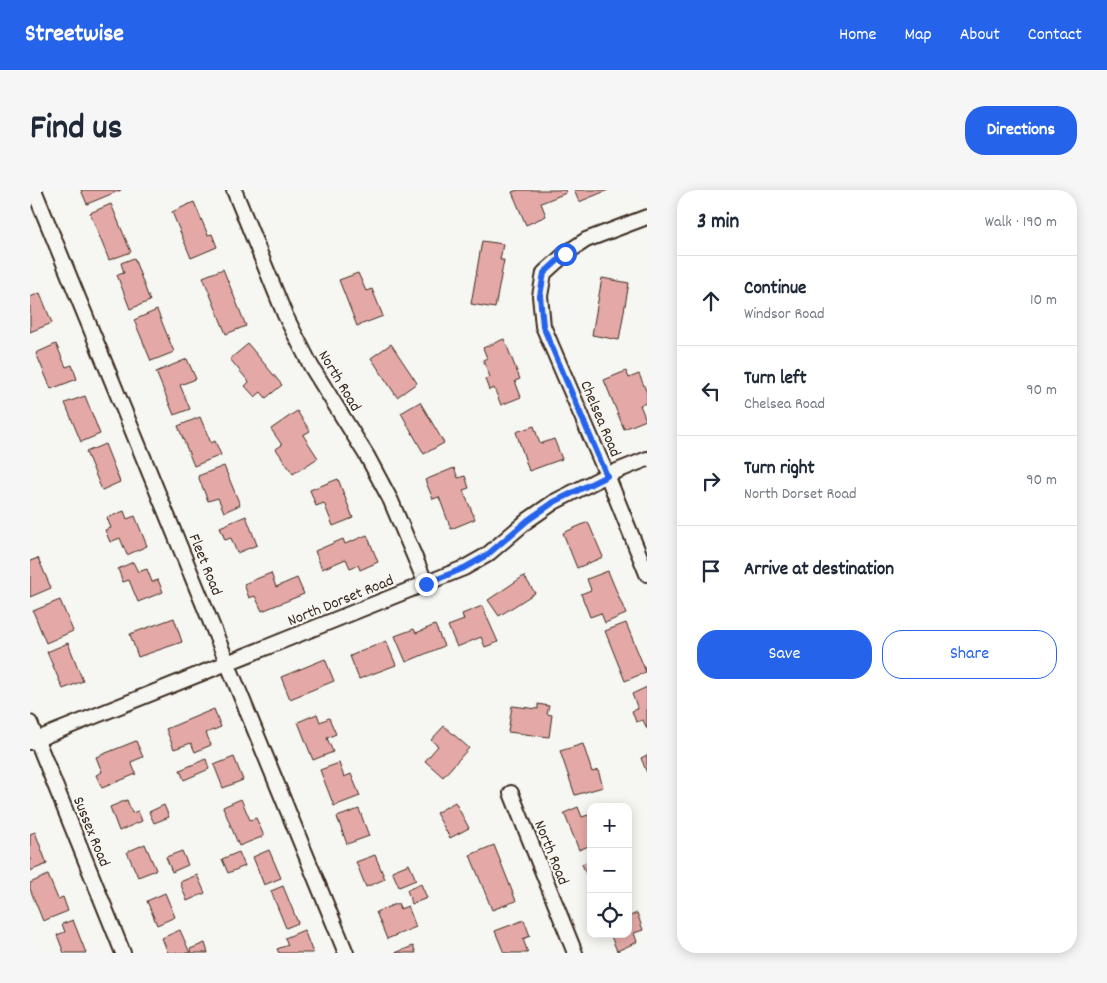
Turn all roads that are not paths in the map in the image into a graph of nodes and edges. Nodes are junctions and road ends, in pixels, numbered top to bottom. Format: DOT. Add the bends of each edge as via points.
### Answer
graph roads {
  1 [pos="34,190"];
  2 [pos="234,190"];
  3 [pos="647,216"];
  4 [pos="647,459"];
  5 [pos="607,476"];
  6 [pos="647,574"];
  7 [pos="426,584"];
  8 [pos="229,662"];
  9 [pos="30,723"];
  10 [pos="33,741"];
  11 [pos="511,793"];
  12 [pos="123,953"];
  13 [pos="346,953"];
  14 [pos="575,953"];
  1 -- 8 [label="street, Fleet Road"];
  2 -- 7 [label="street, North Road" via="285,315 311,366 391,501"];
  3 -- 5 [label="street, Chelsea Road" via="586,240 565,254 544,273 540,296 543,326"];
  4 -- 5 [label="street, North Dorset Road"];
  5 -- 6 [label="street, Chelsea Road"];
  5 -- 7 [label="street, North Dorset Road" via="554,502 487,555"];
  7 -- 8 [label="street, North Dorset Road"];
  8 -- 10 [label="street, North Dorset Road"];
  8 -- 13 [label="street, Fleet Road"];
  9 -- 10 [label="street, Sussex Road"];
  10 -- 12 [label="street, Sussex Road"];
  11 -- 14 [label="street, North Road"];
}
